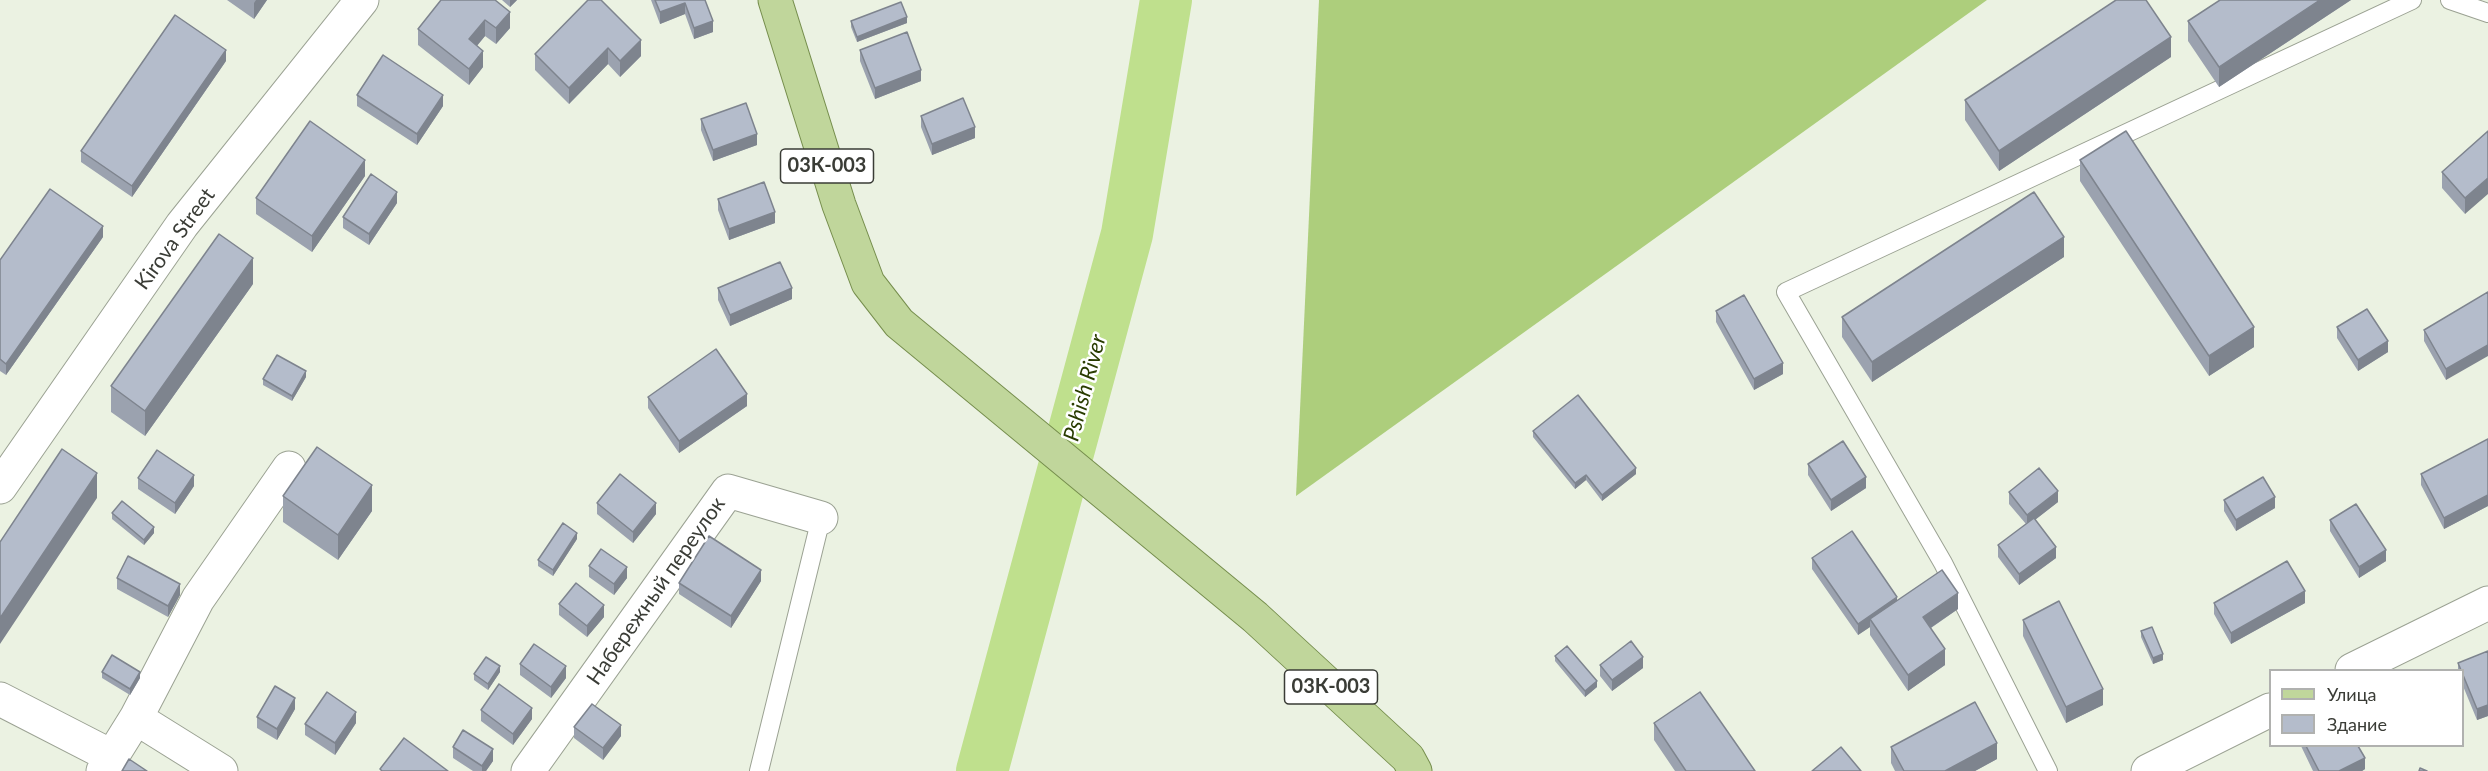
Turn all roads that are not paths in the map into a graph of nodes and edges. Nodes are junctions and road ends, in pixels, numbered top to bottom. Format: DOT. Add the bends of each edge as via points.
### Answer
graph roads {
  1 [pos="362,0"];
  2 [pos="775,0"];
  3 [pos="2412,0"];
  4 [pos="2450,0"];
  5 [pos="2488,12"];
  6 [pos="289,468"];
  7 [pos="0,487"];
  8 [pos="821,518"];
  9 [pos="2488,603"];
  10 [pos="2354,669"];
  11 [pos="0,699"];
  12 [pos="2269,711"];
  13 [pos="136,718"];
  14 [pos="107,763"];
  15 [pos="1415,767"];
  16 [pos="221,771"];
  17 [pos="528,771"];
  18 [pos="759,771"];
  19 [pos="2048,771"];
  20 [pos="2148,771"];
  1 -- 7 [label="street, Kirova Street" via="182,225"];
  2 -- 15 [label="main road, 03К-003" via="839,205 868,283 899,322 1255,617"];
  3 -- 19 [label="lane" via="1786,292 1943,563"];
  4 -- 5 [label="lane"];
  6 -- 13 [label="street" via="198,599"];
  8 -- 17 [label="street, Набережный переулок" via="728,491"];
  8 -- 18 [label="lane"];
  9 -- 10 [label="street"];
  11 -- 14 [label="street"];
  12 -- 20 [label="street"];
  13 -- 14 [label="street"];
  13 -- 16 [label="street"];
}
